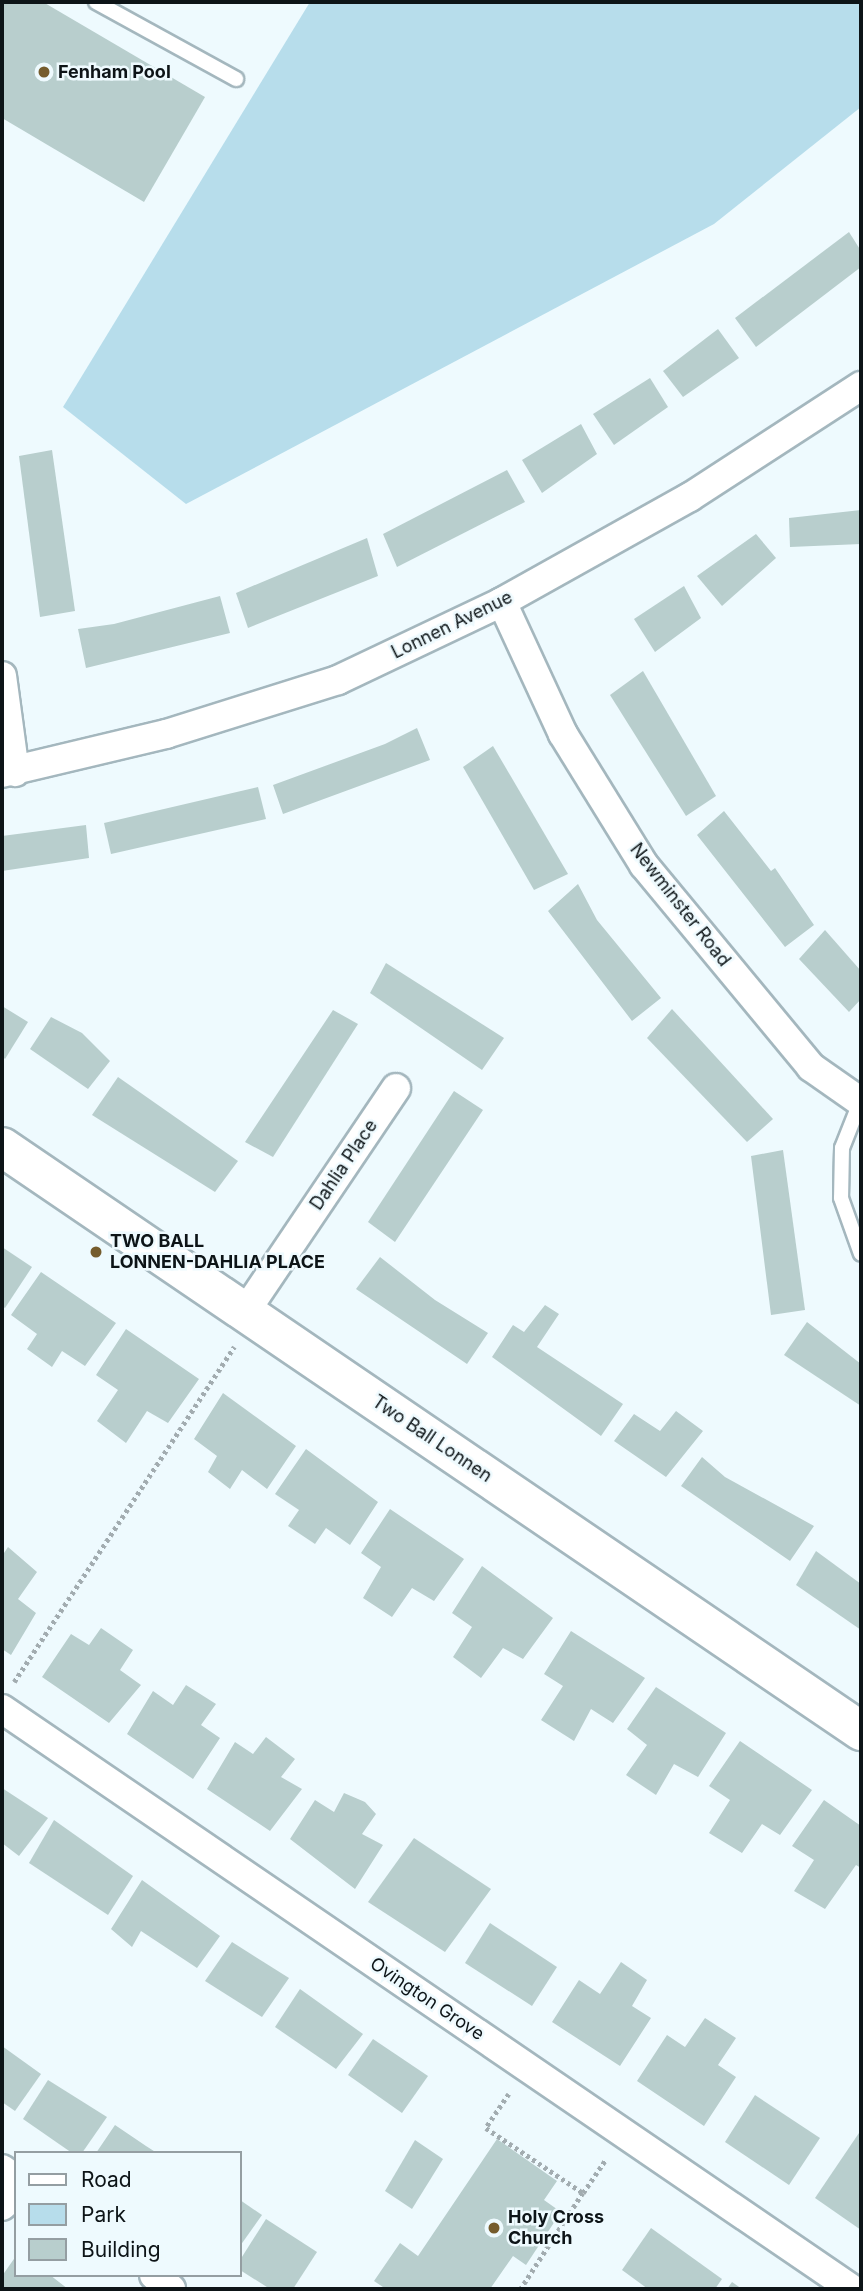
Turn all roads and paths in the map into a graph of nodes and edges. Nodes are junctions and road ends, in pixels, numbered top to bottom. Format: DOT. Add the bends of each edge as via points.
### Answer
graph roads {
  1 [pos="96,2"];
  2 [pos="236,79"];
  3 [pos="861,386"];
  4 [pos="502,602"];
  5 [pos="2,676"];
  6 [pos="8,772"];
  7 [pos="396,1088"];
  8 [pos="861,1101"];
  9 [pos="2,1147"];
  10 [pos="861,1254"];
  11 [pos="249,1315"];
  12 [pos="6,1699"];
  13 [pos="861,1731"];
  14 [pos="527,2067"];
  15 [pos="624,2134"];
  16 [pos="583,2193"];
  17 [pos="156,2277"];
  18 [pos="171,2289"];
  19 [pos="521,2289"];
  20 [pos="852,2289"];
  1 -- 2 [label="lane"];
  3 -- 4 [label="street, Lonnen Avenue" via="690,497"];
  4 -- 6 [label="street, Lonnen Avenue" via="338,680 166,734"];
  4 -- 8 [label="street, Newminster Road" via="562,734 644,865 811,1067"];
  5 -- 6 [label="street"];
  7 -- 11 [label="street, Dahlia Place"];
  8 -- 10 [label="lane" via="842,1148 841,1198"];
  9 -- 11 [label="main road, Two Ball Lonnen"];
  11 -- 12 [label="path"];
  11 -- 13 [label="main road, Two Ball Lonnen"];
  12 -- 14 [label="street, Ovington Grove"];
  14 -- 15 [label="street, Ovington Grove"];
  14 -- 16 [label="path" via="486,2128"];
  15 -- 16 [label="path"];
  15 -- 20 [label="street, Ovington Grove"];
  16 -- 19 [label="path"];
  17 -- 18 [label="street"];
}
